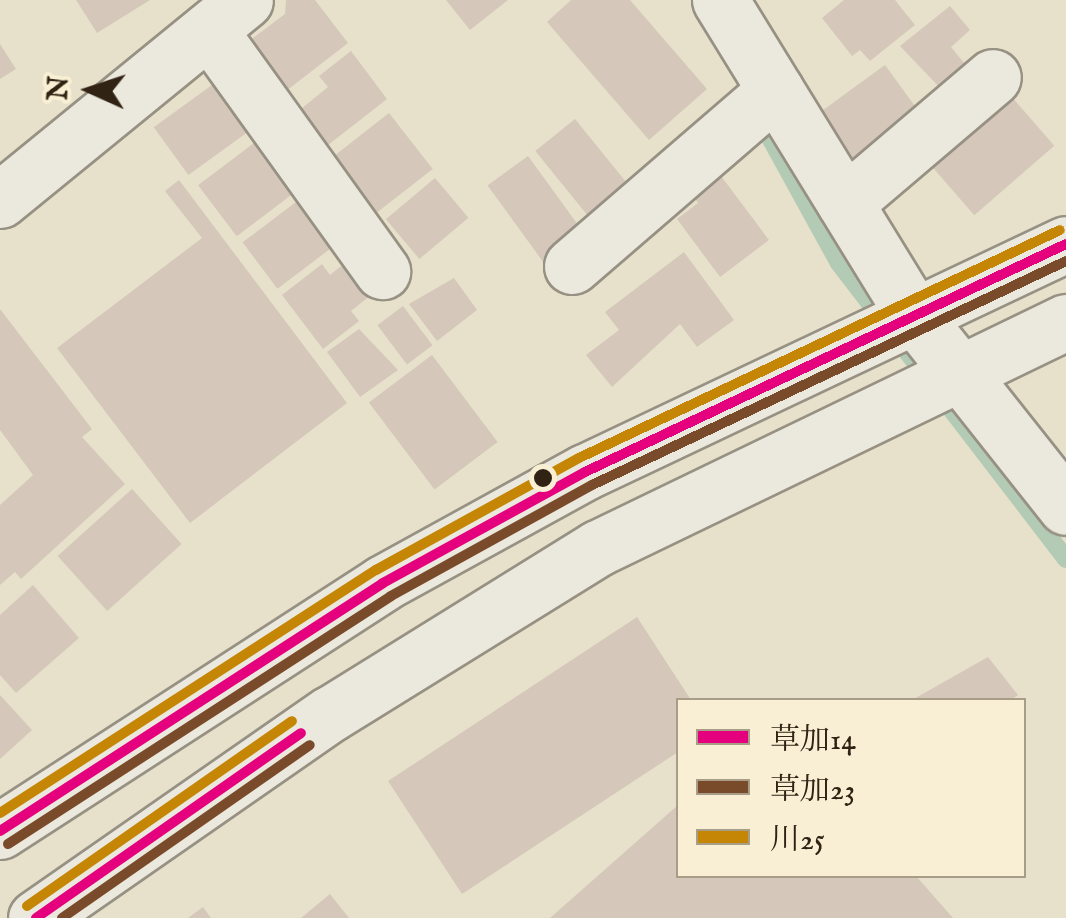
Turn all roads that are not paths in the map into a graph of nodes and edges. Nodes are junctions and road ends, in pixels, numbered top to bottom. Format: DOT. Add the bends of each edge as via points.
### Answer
graph roads {
  1 [pos="720,0"];
  2 [pos="227,15"];
  3 [pos="993,77"];
  4 [pos="776,90"];
  5 [pos="0,200"];
  6 [pos="845,203"];
  7 [pos="1066,244"];
  8 [pos="572,266"];
  9 [pos="382,271"];
  10 [pos="912,314"];
  11 [pos="1066,322"];
  12 [pos="958,372"];
  13 [pos="1066,506"];
  14 [pos="0,832"];
  15 [pos="36,918"];
  1 -- 4 [label="street"];
  2 -- 5 [label="street"];
  2 -- 9 [label="street"];
  3 -- 6 [label="street"];
  4 -- 6 [label="street"];
  4 -- 8 [label="street"];
  6 -- 10 [label="street"];
  7 -- 10 [label="street"];
  10 -- 12 [label="street"];
  10 -- 14 [label="street" via="585,472 383,582"];
  11 -- 12 [label="street"];
  12 -- 13 [label="street"];
  12 -- 15 [label="street" via="598,548 330,714"];
}
